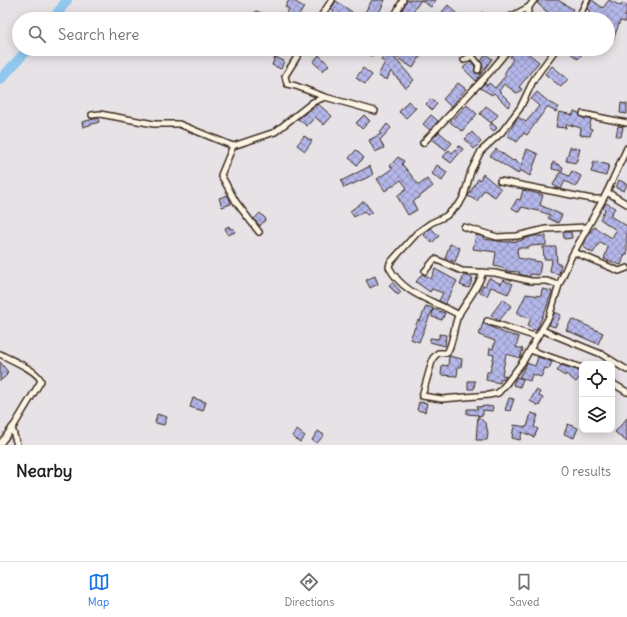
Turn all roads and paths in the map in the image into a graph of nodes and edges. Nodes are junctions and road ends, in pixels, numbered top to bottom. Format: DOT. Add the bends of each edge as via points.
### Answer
graph roads {
  1 [pos="332,0"];
  2 [pos="403,0"];
  3 [pos="534,0"];
  4 [pos="587,0"];
  5 [pos="529,7"];
  6 [pos="324,12"];
  7 [pos="397,12"];
  8 [pos="519,12"];
  9 [pos="528,12"];
  10 [pos="581,12"];
  11 [pos="298,56"];
  12 [pos="472,56"];
  13 [pos="503,56"];
  14 [pos="551,56"];
  15 [pos="464,60"];
  16 [pos="478,70"];
  17 [pos="324,97"];
  18 [pos="375,111"];
  19 [pos="583,114"];
  20 [pos="92,115"];
  21 [pos="627,123"];
  22 [pos="423,143"];
  23 [pos="233,146"];
  24 [pos="627,148"];
  25 [pos="500,181"];
  26 [pos="606,192"];
  27 [pos="602,199"];
  28 [pos="627,204"];
  29 [pos="464,227"];
  30 [pos="587,227"];
  31 [pos="259,232"];
  32 [pos="574,252"];
  33 [pos="627,268"];
  34 [pos="425,271"];
  35 [pos="483,272"];
  36 [pos="559,285"];
  37 [pos="459,315"];
  38 [pos="487,321"];
  39 [pos="542,330"];
  40 [pos="537,337"];
  41 [pos="530,350"];
  42 [pos="0,354"];
  43 [pos="579,367"];
  44 [pos="627,370"];
  45 [pos="615,385"];
  46 [pos="627,392"];
  47 [pos="12,428"];
  48 [pos="0,444"];
  49 [pos="17,445"];
  1 -- 6 [label="street"];
  2 -- 7 [label="street"];
  3 -- 5 [label="street"];
  4 -- 10 [label="street"];
  5 -- 8 [label="street"];
  5 -- 9 [label="street"];
  11 -- 17 [label="street" via="285,76 287,84"];
  12 -- 15 [label="street"];
  12 -- 16 [label="street" via="479,65"];
  13 -- 22 [label="street"];
  14 -- 37 [label="street" via="534,79 520,108 501,133 481,152 471,171 460,203 446,216 417,233 390,263 389,267 398,281 411,292"];
  17 -- 18 [label="street"];
  17 -- 23 [label="street" via="313,102 275,132"];
  19 -- 21 [label="street"];
  20 -- 23 [label="street" via="100,114 154,124 179,124"];
  23 -- 31 [label="street" via="221,175 236,202"];
  24 -- 26 [label="street"];
  25 -- 27 [label="street"];
  26 -- 27 [label="street"];
  26 -- 28 [label="street"];
  27 -- 30 [label="street"];
  29 -- 30 [label="street" via="497,237 517,236 546,229"];
  30 -- 32 [label="street"];
  32 -- 33 [label="street" via="619,271"];
  32 -- 36 [label="street"];
  34 -- 35 [label="street" via="434,258 462,271"];
  35 -- 36 [label="street"];
  35 -- 37 [label="street" via="480,284"];
  36 -- 39 [label="street" via="549,318"];
  37 -- 41 [label="street" via="452,346 447,353 438,353 432,358 422,396 442,399 498,392 515,375"];
  38 -- 40 [label="street"];
  39 -- 40 [label="street"];
  39 -- 44 [label="street" via="601,354"];
  40 -- 41 [label="street"];
  41 -- 43 [label="street"];
  42 -- 47 [label="street" via="40,377 41,381"];
  45 -- 46 [label="street"];
  47 -- 48 [label="street"];
  47 -- 49 [label="street"];
}
